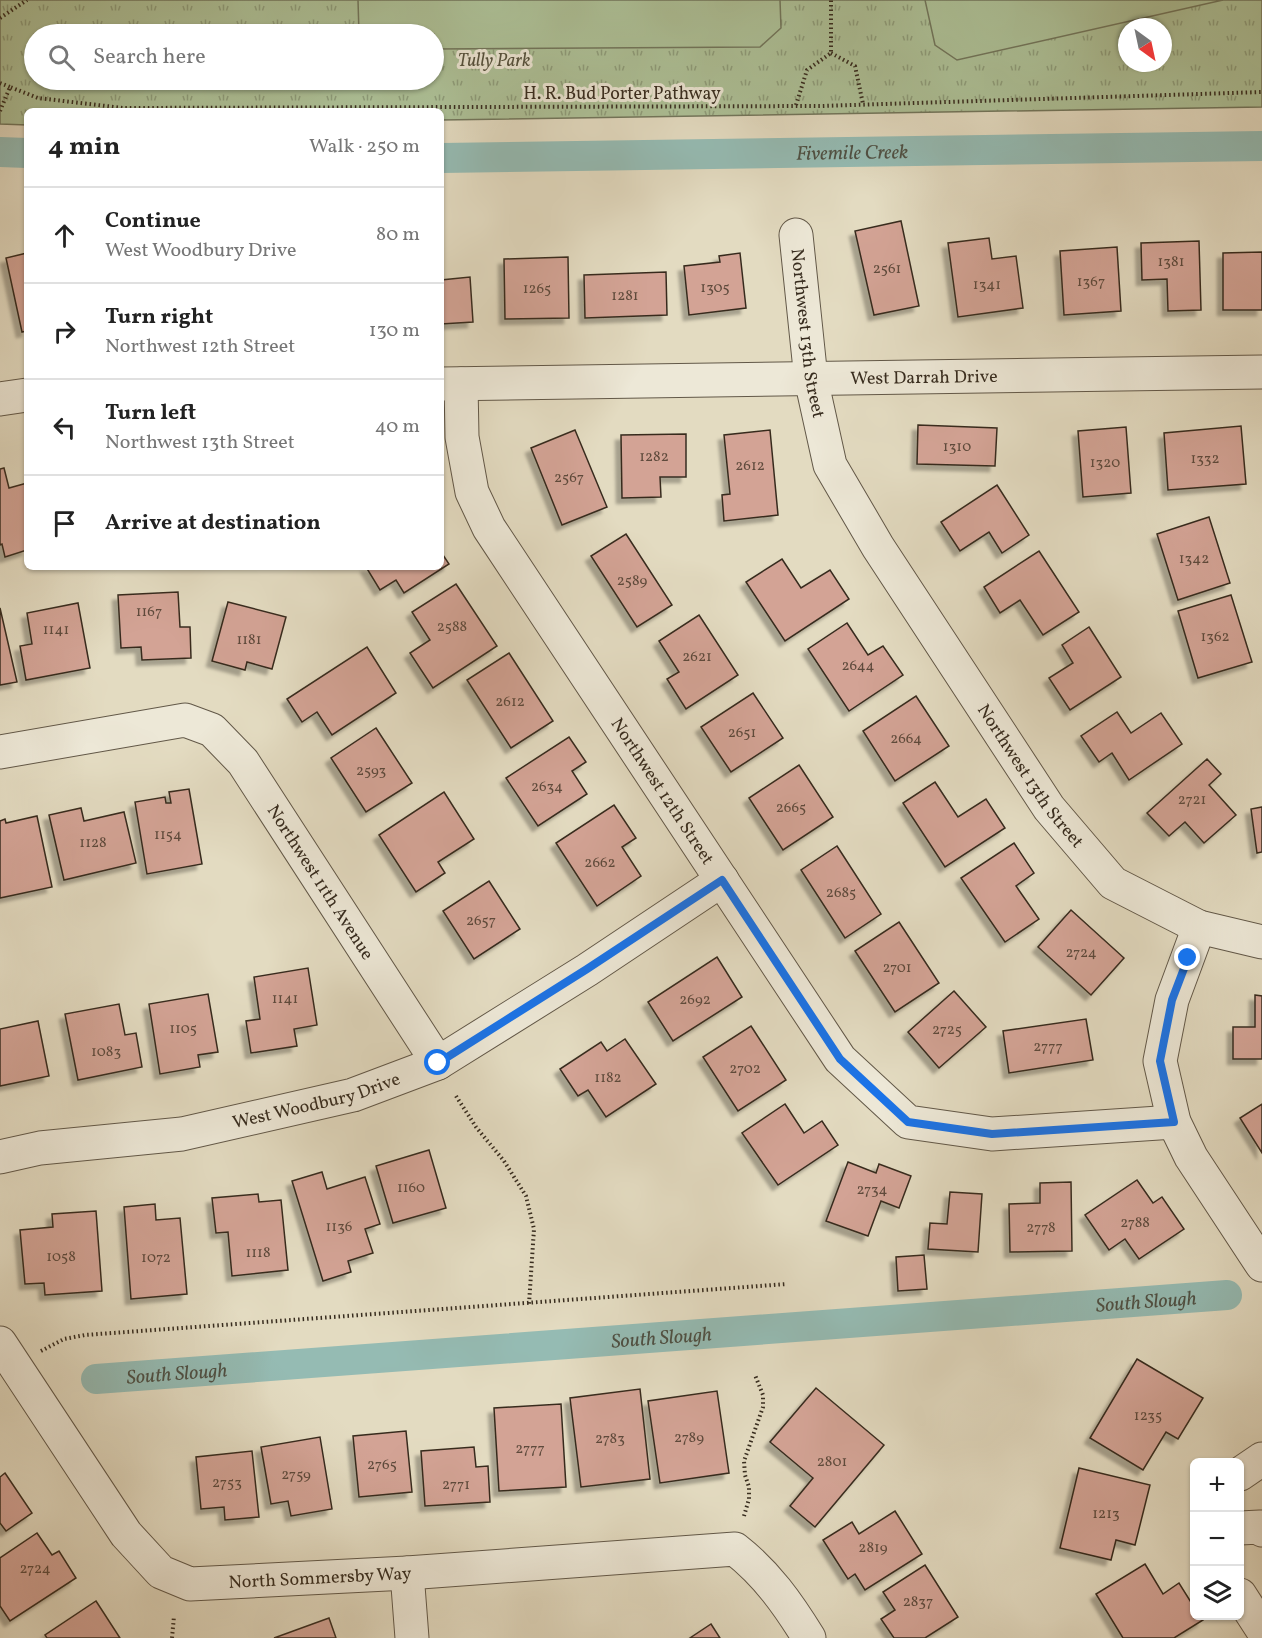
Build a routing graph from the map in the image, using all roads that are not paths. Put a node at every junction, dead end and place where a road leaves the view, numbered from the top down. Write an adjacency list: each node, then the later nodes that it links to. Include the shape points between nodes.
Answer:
1 (796, 235): 3 (street, Northwest 13th Street)
2 (1262, 372): 3 (street, West Darrah Drive)
3 (810, 379): 4 (street, West Darrah Drive); 9 (street, Northwest 13th Street, via 830,465 878,547 1049,808 1113,883)
4 (451, 384): 8 (street, Northwest 12th Street, via 472,492 489,528)
5 (24, 396): 6 (street)
6 (0, 399)
7 (0, 752): 11 (street, Northwest 11th Avenue, via 185,720 212,730 243,762)
8 (722, 880): 11 (street, West Woodbury Drive); 12 (street, Northwest 12th Street, via 840,1059 908,1122 992,1134)
9 (1199, 927): 10 (street, Northwest 13th Street); 12 (street, via 1172,1000 1160,1061)
10 (1262, 942)
11 (438, 1063): 13 (street, West Woodbury Drive, via 352,1095 182,1134 40,1148)
12 (1174, 1122): 14 (street, via 1191,1157)
13 (0, 1157)
14 (1262, 1265)
15 (0, 1343): 20 (street, North Sommersby Way, via 126,1534 161,1572 190,1584)
16 (1262, 1459): 17 (street)
17 (1244, 1471)
18 (1244, 1528): 19 (street)
19 (1262, 1530)
20 (407, 1572): 23 (street); 24 (street, North Sommersby Way, via 735,1549 756,1566)
21 (1244, 1602): 22 (street)
22 (1262, 1629)
23 (412, 1638)
24 (809, 1638)

